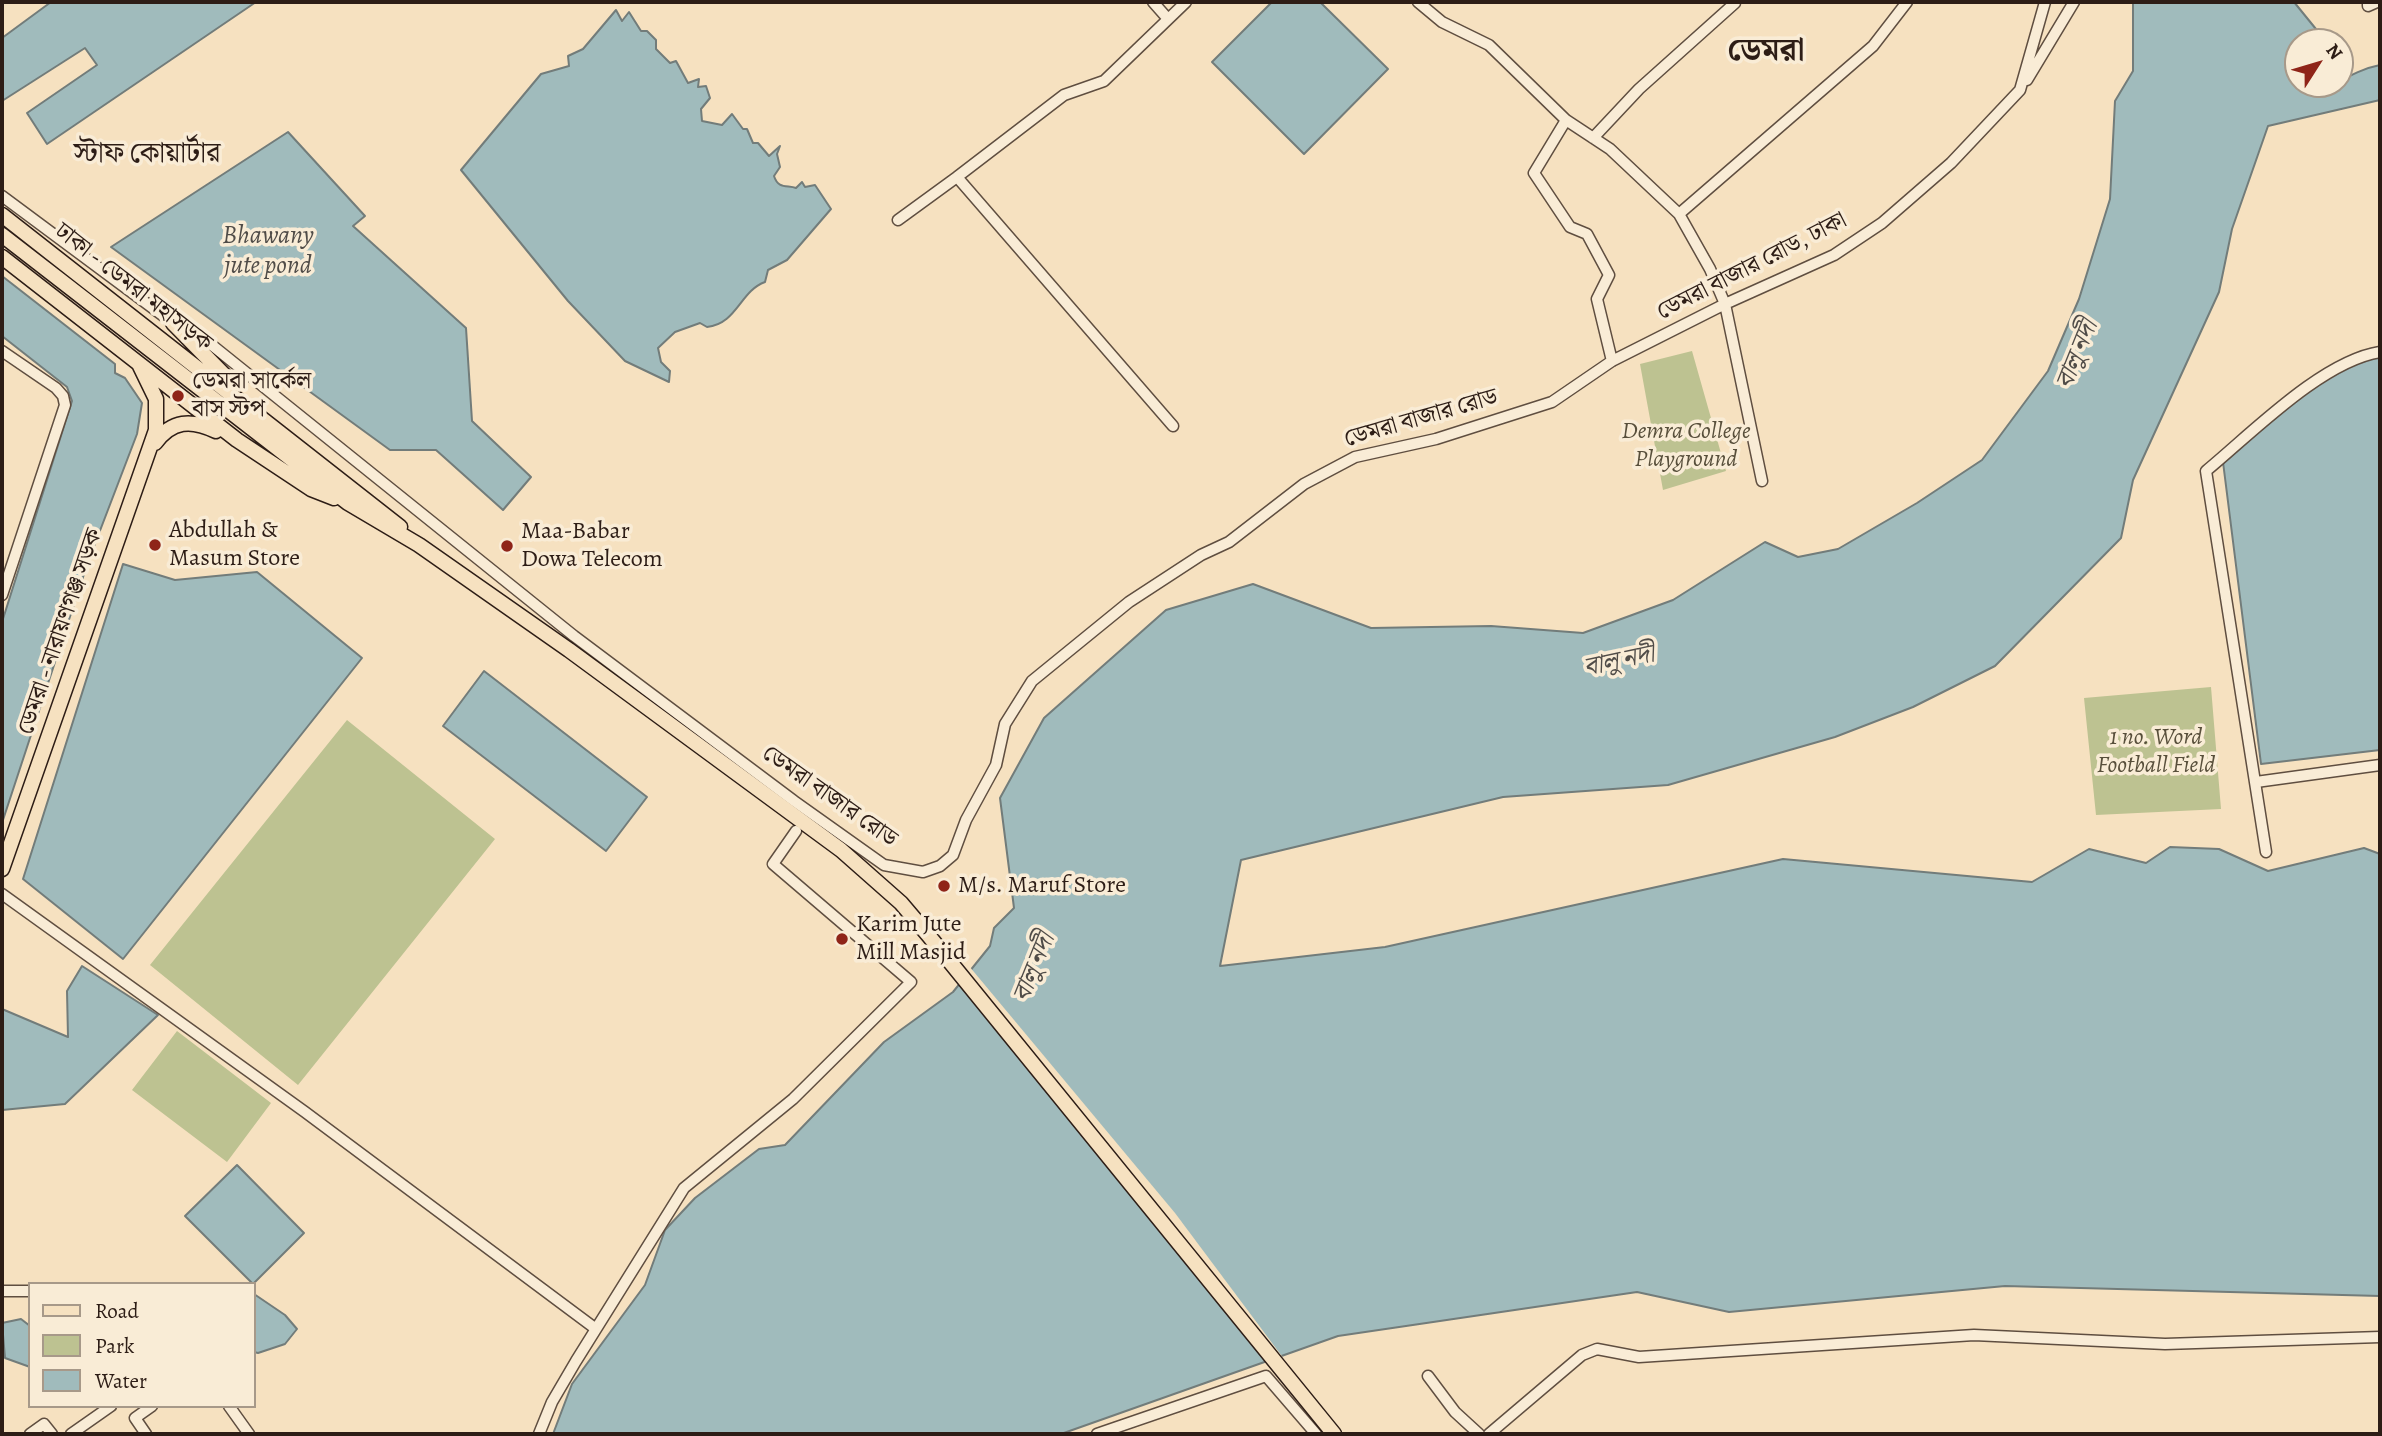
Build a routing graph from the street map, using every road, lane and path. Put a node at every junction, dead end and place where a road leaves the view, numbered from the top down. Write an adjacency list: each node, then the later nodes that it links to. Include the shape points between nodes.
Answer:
1 (1153, 2): 10 (street)
2 (1186, 2): 10 (street)
3 (1418, 2): 12 (street, via 1442,22 1489,45)
4 (1907, 2): 16 (street, via 1872,46)
5 (2045, 2): 11 (street, ডেমরা বাজার রোড, ঢাকা)
6 (2074, 2): 11 (street)
7 (2368, 2): 8 (street, via 2368,6)
8 (2377, 2)
9 (1735, 3): 13 (street, via 1639,89)
10 (1168, 19): 14 (street, via 1104,80 1064,95)
11 (2020, 90): 21 (street, ডেমরা বাজার রোড, ঢাকা, via 1951,163 1882,223 1834,255)
12 (1566, 120): 13 (street); 25 (street, via 1534,173 1570,227 1587,234 1609,275 1597,299)
13 (1593, 138): 16 (street)
14 (957, 177): 18 (street); 28 (street)
15 (2, 196): 22 (street, ডেমরা বাজার রোড)
16 (1679, 214): 21 (street)
17 (2, 215): 27 (main road, ঢাকা - ডেমরা মহাসড়ক)
18 (898, 220)
19 (2, 235): 32 (main road, ঢাকা - ডেমরা মহাসড়ক)
20 (2, 257): 26 (main road)
21 (1725, 304): 25 (street, ডেমরা বাজার রোড, ঢাকা); 31 (street)
22 (173, 323): 25 (street, ডেমরা বাজার রোড, via 198,334 575,636 794,801 884,865 923,872 953,855 996,765 1005,724 1032,681 1129,602 1229,542 1304,484 1355,457 1436,439 1552,402); 27 (main road)
23 (2, 351): 34 (street, via 56,388 65,405)
24 (2380, 352): 36 (street, via 2366,354 2306,387 2206,471)
25 (1612, 361)
26 (139, 364): 29 (main road); 30 (main road, ডেমরা - নারায়ণগঞ্জ সড়ক, via 152,385 158,410)
27 (270, 422): 33 (main road, ঢাকা - ডেমরা মহাসড়ক)
28 (1173, 426)
29 (237, 440): 30 (main road, ডেমরা - নারায়ণগঞ্জ সড়ক, via 200,424 181,423 162,434); 32 (main road, via 311,489)
30 (150, 450): 39 (main road, ডেমরা - নারায়ণগঞ্জ সড়ক)
31 (1762, 481)
32 (348, 503): 33 (main road, ঢাকা - ডেমরা মহাসড়ক)
33 (419, 545): 57 (main road, via 693,739 841,850 901,903)
34 (2, 595)
35 (2380, 765): 36 (street)
36 (2256, 782): 38 (street)
37 (796, 831): 43 (street, via 773,864 911,982 793,1099 684,1188)
38 (2266, 852)
39 (2, 869)
40 (2, 894): 43 (street)
41 (2, 1291): 42 (street)
42 (28, 1292)
43 (596, 1329): 54 (street, via 552,1402)
44 (2380, 1337): 59 (street, via 2165,1344 1974,1335 1639,1357 1597,1349 1582,1355)
45 (1428, 1376): 58 (street)
46 (108, 1408): 51 (street)
47 (149, 1408): 52 (street, via 135,1418)
48 (230, 1408): 53 (street)
49 (30, 1434): 50 (street, via 44,1424)
50 (52, 1434)
51 (71, 1434)
52 (146, 1434)
53 (248, 1434)
54 (539, 1434)
55 (1097, 1434): 56 (street, via 1266,1376)
56 (1317, 1434)
57 (1334, 1434)
58 (1479, 1434)
59 (1489, 1434)

